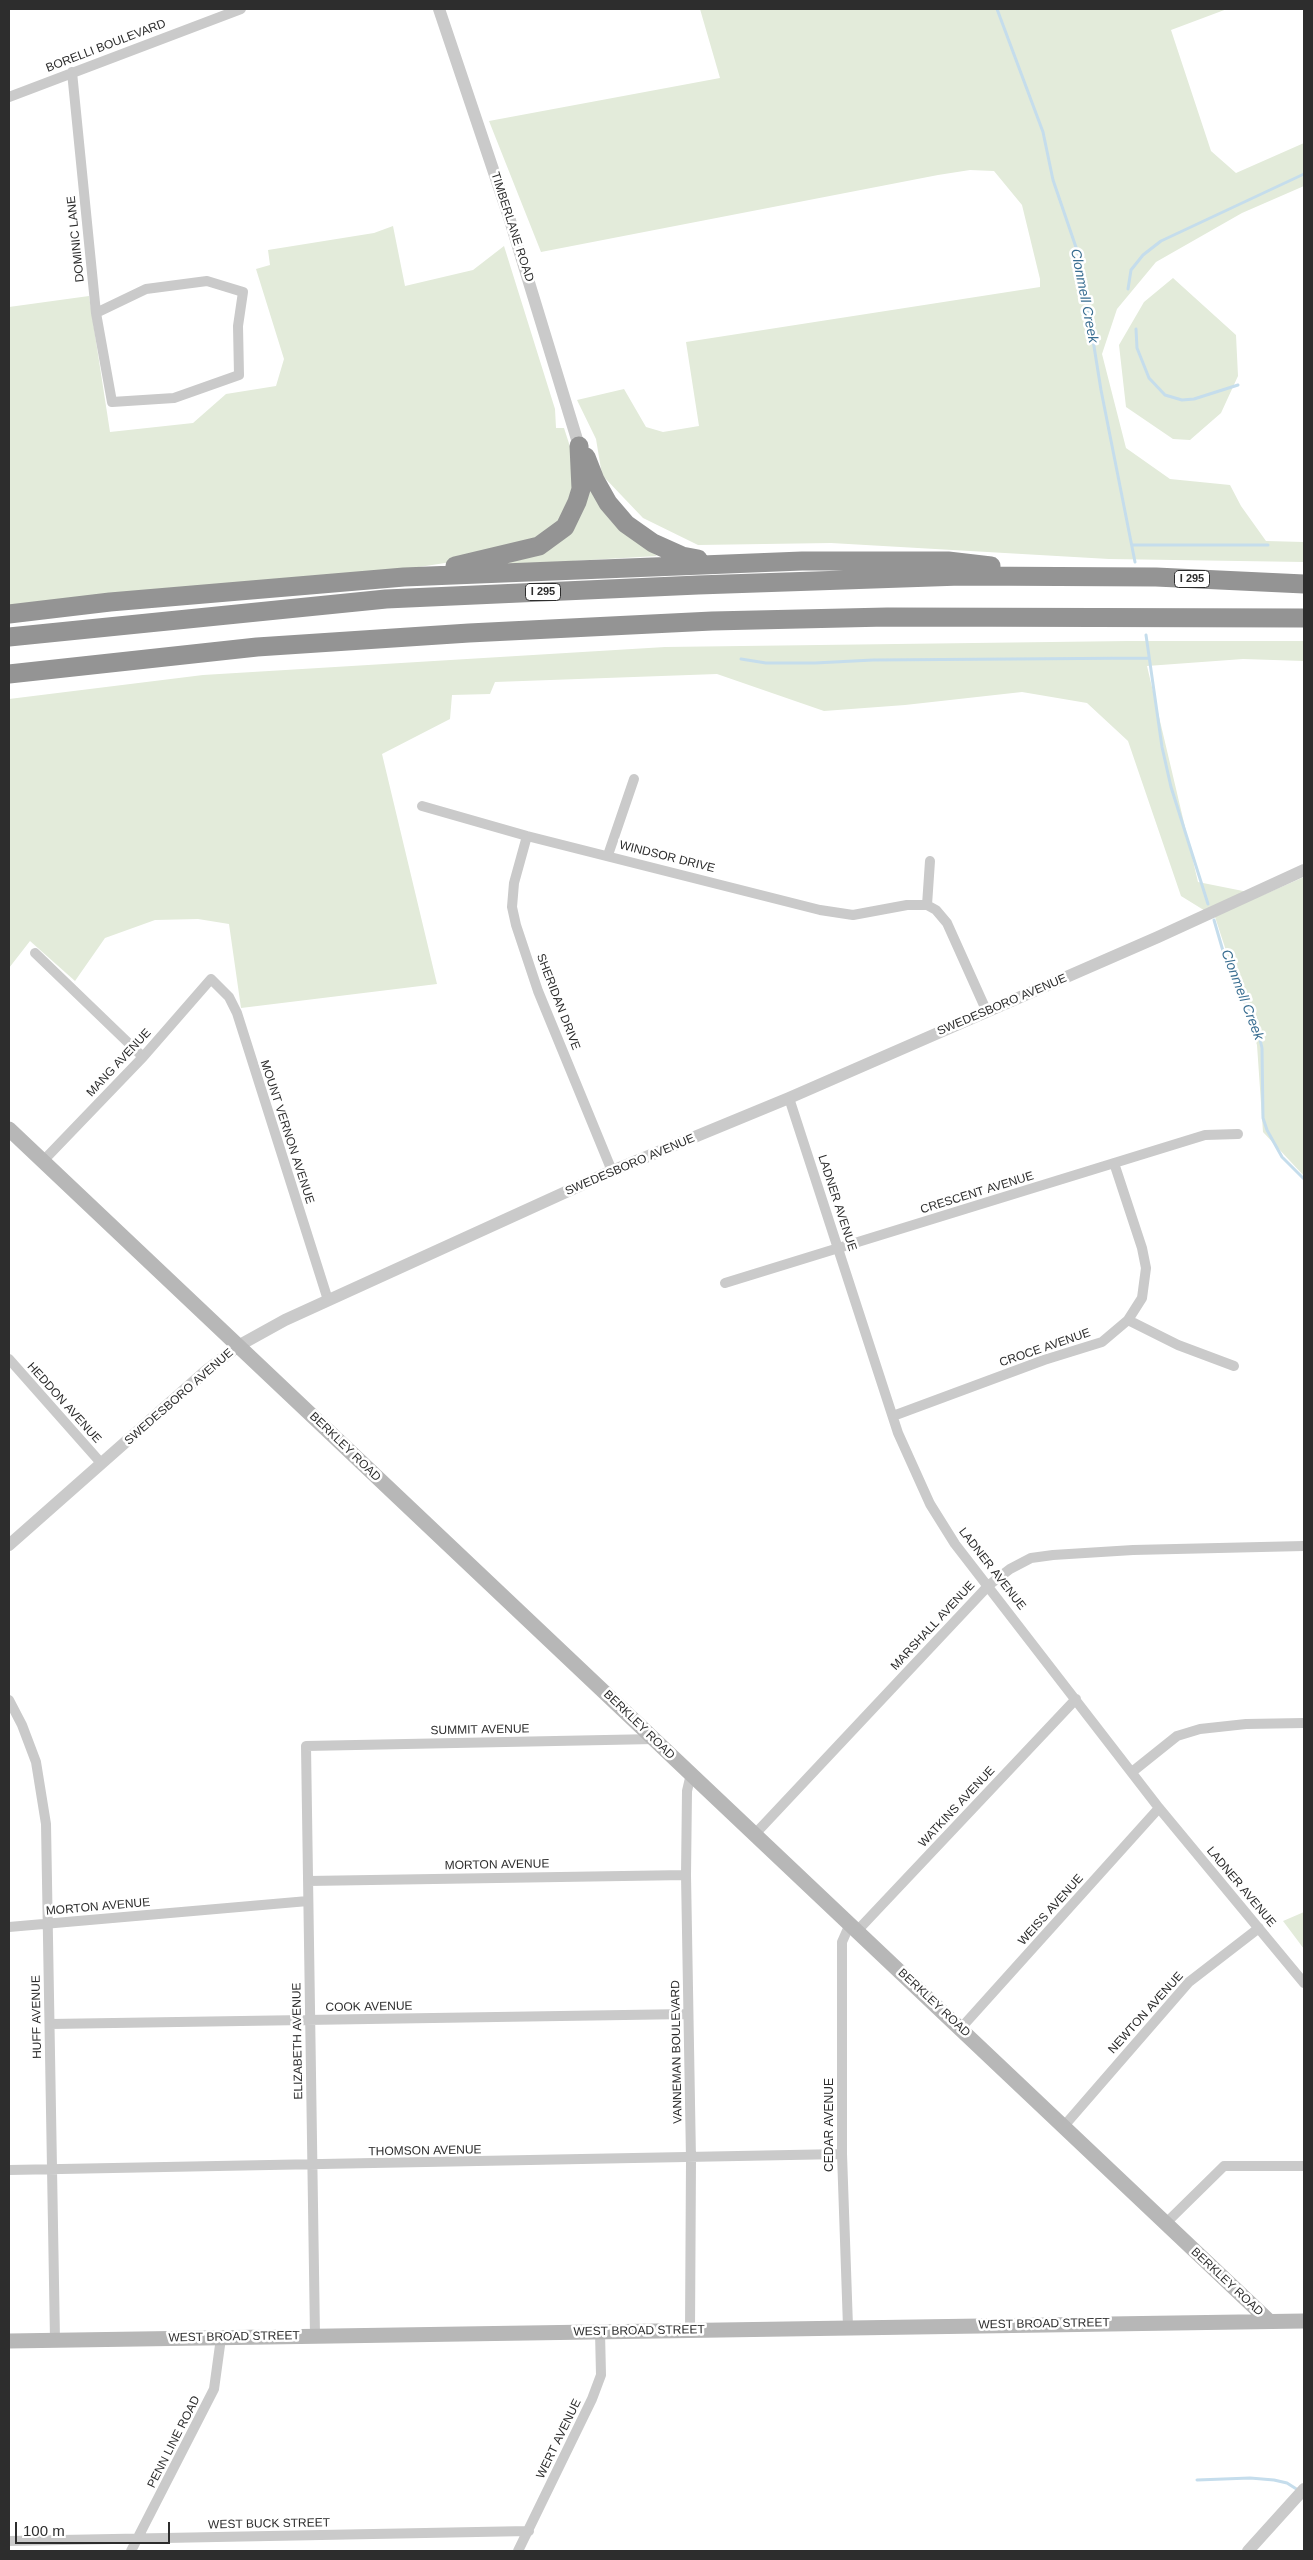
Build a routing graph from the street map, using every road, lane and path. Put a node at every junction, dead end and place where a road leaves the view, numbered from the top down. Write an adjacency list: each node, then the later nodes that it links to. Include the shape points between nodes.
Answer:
1 (241, 9): 3 (street, BORELLI BOULEVARD)
2 (439, 9): 6 (street, TIMBERLANE ROAD, via 516,238)
3 (72, 72): 4 (street, BORELLI BOULEVARD); 5 (street, DOMINIC LANE)
4 (9, 97)
5 (96, 313): 5 (street, DOMINIC LANE, via 146,289 207,281 243,292 238,326 238,375 174,398 112,402)
6 (579, 446): 7 (highway, via 599,488 626,524 653,544 682,556); 9 (highway, via 582,472 577,502 565,527 555,536 522,551)
7 (719, 563): 8 (highway, via 948,561); 9 (highway)
8 (1080, 576): 10 (highway, I 295); 15 (highway, I 295, via 931,577 386,599)
9 (404, 577): 11 (highway, via 110,602)
10 (1304, 584)
11 (9, 614)
12 (1304, 618): 13 (highway)
13 (1231, 619): 14 (highway); 16 (highway, via 887,617 712,621 469,633)
14 (1304, 627)
15 (9, 637)
16 (216, 651): 17 (highway); 18 (highway, via 191,665)
17 (9, 674)
18 (9, 684)
19 (634, 779): 22 (street)
20 (422, 806): 21 (street, WINDSOR DRIVE)
21 (527, 836): 22 (street, WINDSOR DRIVE); 35 (street, SHERIDAN DRIVE, via 514,883 512,907 516,925 538,991)
22 (608, 855): 25 (street, WINDSOR DRIVE, via 820,910 853,915 907,905)
23 (930, 861): 25 (street)
24 (1304, 870): 28 (street, SWEDESBORO AVENUE)
25 (926, 905): 28 (street, via 936,910 947,923)
26 (35, 953): 29 (street)
27 (210, 979): 29 (street, MANG AVENUE); 38 (street, MOUNT VERNON AVENUE, via 229,997 237,1013)
28 (986, 1012): 30 (street, SWEDESBORO AVENUE)
29 (143, 1057): 33 (street, MANG AVENUE)
30 (790, 1098): 35 (street, SWEDESBORO AVENUE); 36 (street, LADNER AVENUE)
31 (9, 1129): 33 (main road, BERKLEY ROAD)
32 (1238, 1134): 34 (street, CRESCENT AVENUE, via 1206,1134)
33 (43, 1161): 40 (main road, BERKLEY ROAD)
34 (1114, 1163): 36 (street, CRESCENT AVENUE); 39 (street, CROCE AVENUE, via 1146,1268 1142,1298)
35 (612, 1171): 38 (street, SWEDESBORO AVENUE)
36 (838, 1249): 37 (street, CRESCENT AVENUE); 43 (street, LADNER AVENUE)
37 (725, 1283)
38 (328, 1300): 40 (street, SWEDESBORO AVENUE)
39 (1128, 1320): 42 (street, via 1178,1346); 43 (street, CROCE AVENUE, via 1102,1342)
40 (238, 1346): 44 (street, SWEDESBORO AVENUE); 51 (main road, BERKLEY ROAD)
41 (9, 1360): 44 (street, HEDDON AVENUE)
42 (1234, 1366)
43 (893, 1416): 47 (street, LADNER AVENUE, via 930,1504 955,1544)
44 (101, 1464): 45 (street, SWEDESBORO AVENUE)
45 (9, 1545)
46 (1304, 1546): 47 (street, MARSHALL AVENUE, via 1133,1550 1031,1558)
47 (989, 1585): 48 (street, LADNER AVENUE); 56 (street, MARSHALL AVENUE)
48 (1076, 1699): 53 (street, LADNER AVENUE); 62 (street, WATKINS AVENUE)
49 (9, 1700): 60 (street, HUFF AVENUE, via 32,1749 42,1791 47,1842)
50 (1304, 1723): 53 (street, via 1200,1729 1176,1736)
51 (655, 1739): 52 (street, SUMMIT AVENUE); 54 (main road, BERKLEY ROAD)
52 (306, 1746): 58 (street, ELIZABETH AVENUE)
53 (1132, 1772): 55 (street, LADNER AVENUE)
54 (691, 1774): 56 (main road, BERKLEY ROAD); 57 (street, VANNEMAN BOULEVARD, via 687,1792)
55 (1159, 1808): 63 (street, LADNER AVENUE); 68 (street, WEISS AVENUE)
56 (755, 1834): 62 (main road, BERKLEY ROAD)
57 (686, 1875): 58 (street, MORTON AVENUE); 65 (street, VANNEMAN BOULEVARD)
58 (308, 1881): 59 (street, ELIZABETH AVENUE)
59 (308, 1901): 60 (street, MORTON AVENUE); 66 (street, ELIZABETH AVENUE)
60 (47, 1924): 61 (street, MORTON AVENUE); 67 (street, HUFF AVENUE)
61 (9, 1927)
62 (854, 1928): 68 (main road, BERKLEY ROAD); 70 (street, CEDAR AVENUE, via 842,1942)
63 (1259, 1928): 64 (street, LADNER AVENUE); 69 (street, NEWTON AVENUE, via 1189,1982)
64 (1304, 1983)
65 (688, 2014): 66 (street, COOK AVENUE); 71 (street, VANNEMAN BOULEVARD)
66 (310, 2021): 67 (street, COOK AVENUE); 72 (street, ELIZABETH AVENUE)
67 (50, 2024): 75 (street, HUFF AVENUE)
68 (961, 2028): 69 (main road, BERKLEY ROAD)
69 (1064, 2126): 76 (main road, BERKLEY ROAD)
70 (842, 2154): 71 (street, THOMSON AVENUE); 79 (street, CEDAR AVENUE)
71 (691, 2159): 72 (street, THOMSON AVENUE); 80 (street, VANNEMAN BOULEVARD)
72 (312, 2165): 75 (street, THOMSON AVENUE); 82 (street, ELIZABETH AVENUE)
73 (1304, 2166): 76 (street, via 1224,2166)
74 (9, 2170): 75 (street, THOMSON AVENUE)
75 (52, 2170): 84 (street, HUFF AVENUE)
76 (1166, 2223): 77 (main road, BERKLEY ROAD)
77 (1269, 2321): 78 (main road, WEST BROAD STREET); 79 (main road, WEST BROAD STREET)
78 (1304, 2321)
79 (848, 2327): 80 (main road, WEST BROAD STREET)
80 (690, 2330): 81 (main road, WEST BROAD STREET)
81 (600, 2332): 82 (main road, WEST BROAD STREET); 87 (street, WERT AVENUE, via 601,2375 585,2418)
82 (315, 2336): 83 (main road, WEST BROAD STREET)
83 (220, 2338): 84 (main road, WEST BROAD STREET); 88 (street, PENN LINE ROAD, via 214,2389)
84 (55, 2340): 85 (main road, WEST BROAD STREET)
85 (9, 2341)
86 (1300, 2493): 92 (street)
87 (529, 2531): 88 (street, WEST BUCK STREET); 91 (street, WERT AVENUE)
88 (137, 2539): 89 (street, WEST BUCK STREET); 90 (street, PENN LINE ROAD)
89 (9, 2541)
90 (131, 2551)
91 (518, 2551)
92 (1248, 2551)

